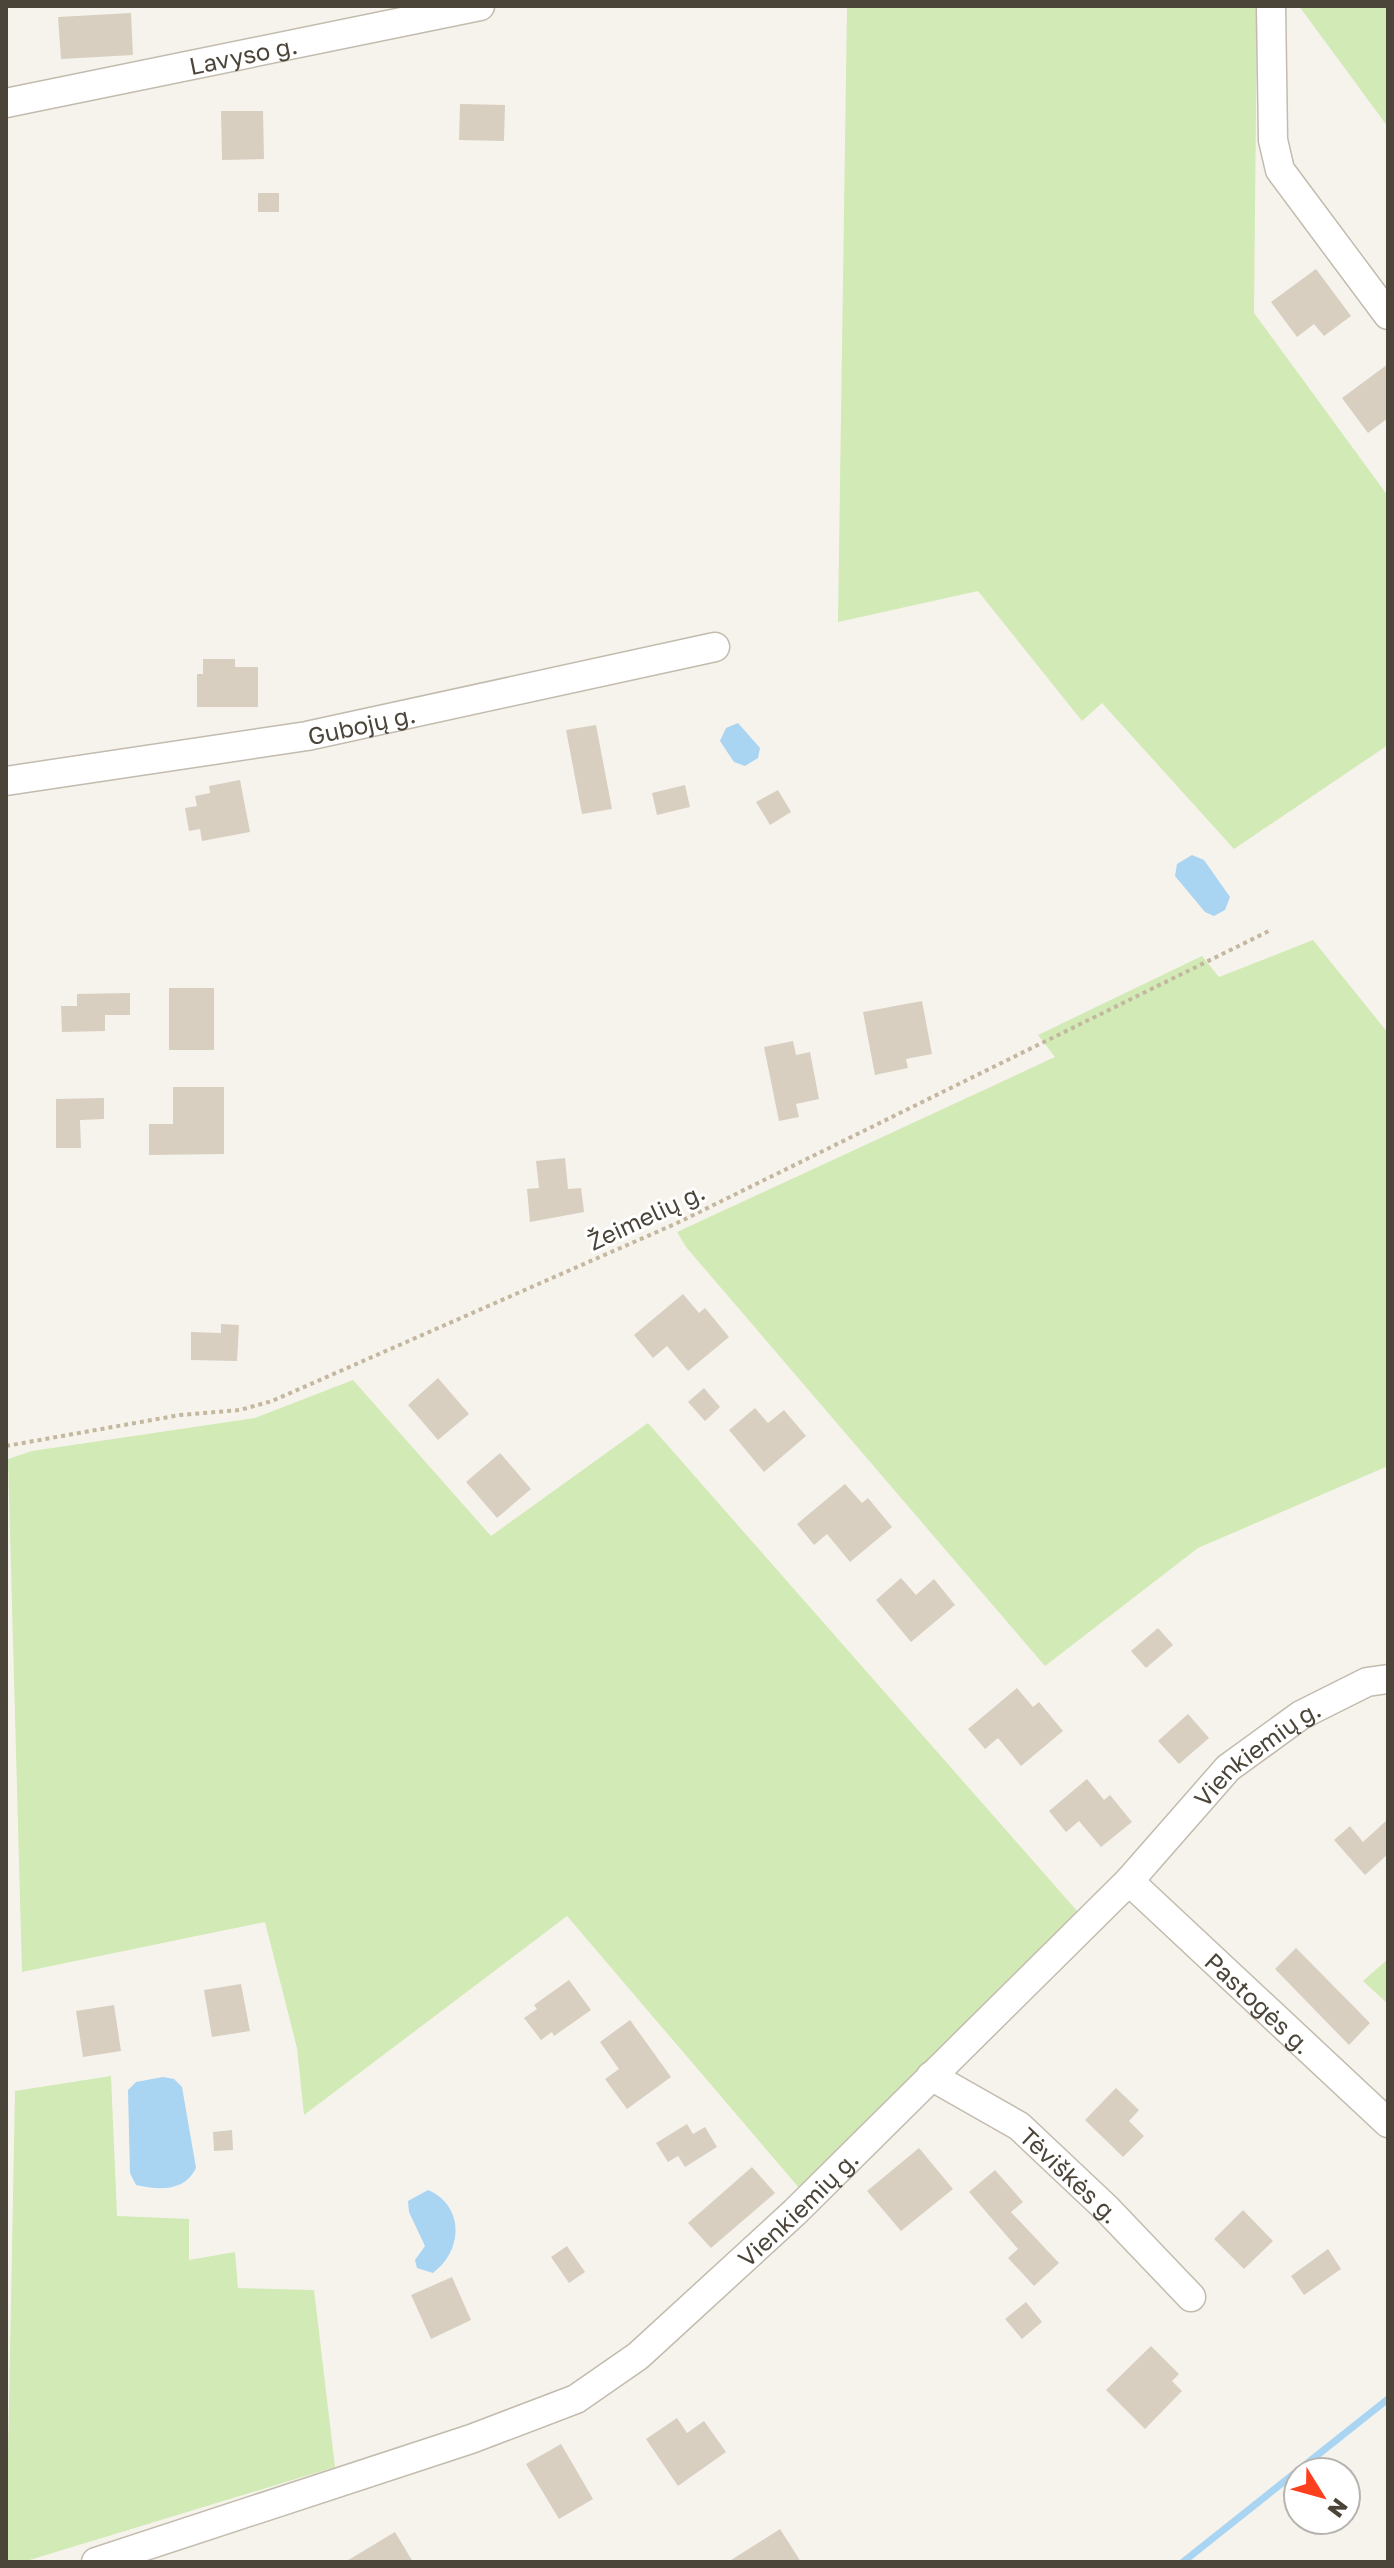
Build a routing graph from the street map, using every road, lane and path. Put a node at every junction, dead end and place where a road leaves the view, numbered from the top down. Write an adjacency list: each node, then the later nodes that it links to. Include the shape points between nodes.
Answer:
1 (480, 6): 3 (street, Lavyso g.)
2 (1271, 6): 4 (street, via 1273,140 1280,170)
3 (6, 103)
4 (1388, 315)
5 (715, 647): 6 (street, Gubojų g., via 307,736)
6 (6, 781)
7 (1271, 930): 8 (path, Žeimelių g., via 675,1224 272,1401)
8 (6, 1446)
9 (1388, 1679): 10 (street, Vienkiemių g., via 1367,1682 1301,1715 1228,1768)
10 (1129, 1881): 11 (street, Vienkiemių g.); 12 (street, Pastogės g.)
11 (931, 2076): 13 (street, Tėviškės g., via 1019,2126); 14 (street, Vienkiemių g., via 795,2212 638,2356 576,2399 471,2439)
12 (1388, 2123)
13 (1191, 2297)
14 (96, 2562)

